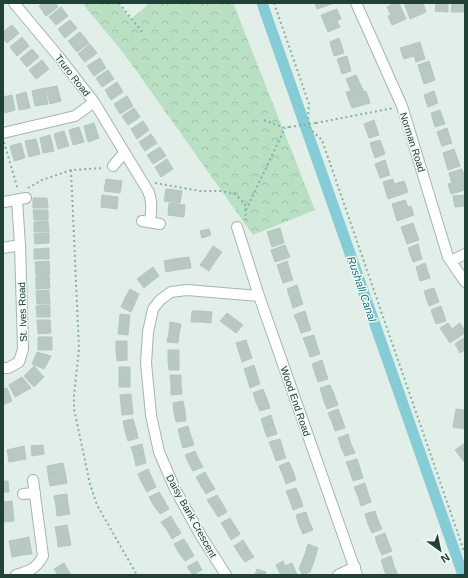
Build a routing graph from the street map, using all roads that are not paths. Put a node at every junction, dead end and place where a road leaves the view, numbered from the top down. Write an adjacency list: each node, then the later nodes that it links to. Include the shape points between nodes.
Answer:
1 (14, 3): 3 (street, Truro Road)
2 (356, 3): 13 (street, Norman Road, via 402,106)
3 (94, 102): 4 (street, via 74,116); 5 (street, Truro Road)
4 (3, 133)
5 (124, 153): 6 (street); 8 (street, Truro Road, via 151,197)
6 (113, 166)
7 (4, 202): 10 (street, St. Ives Road, via 21,197)
8 (151, 222)
9 (237, 227): 15 (street, Wood End Road)
10 (20, 245): 11 (street); 16 (street, St. Ives Road, via 23,349 19,362)
11 (3, 248)
12 (465, 254): 13 (street)
13 (451, 261): 14 (street, Norman Road)
14 (465, 282)
15 (260, 296): 20 (street, Wood End Road); 22 (street, Daisy Bank Crescent, via 187,290 171,292 152,309 148,332 146,363 151,415 159,452 182,502)
16 (3, 368)
17 (33, 480): 18 (street)
18 (35, 493): 19 (street); 21 (street, via 43,556 39,565)
19 (23, 494)
20 (356, 571): 23 (street)
21 (16, 575)
22 (226, 575)
23 (338, 575)

